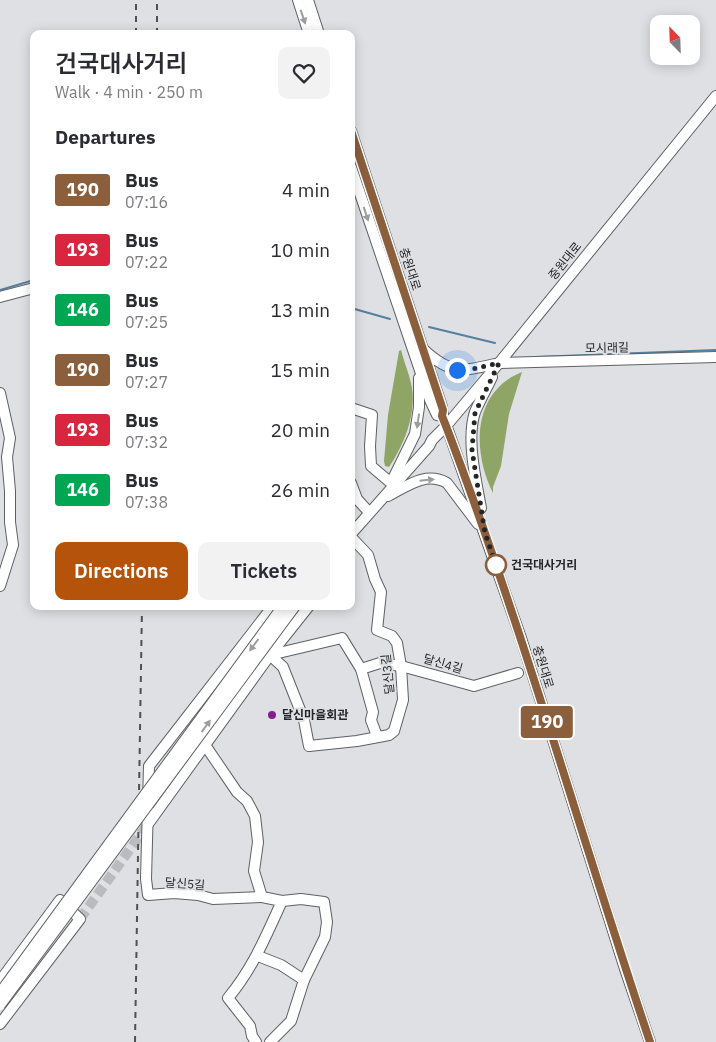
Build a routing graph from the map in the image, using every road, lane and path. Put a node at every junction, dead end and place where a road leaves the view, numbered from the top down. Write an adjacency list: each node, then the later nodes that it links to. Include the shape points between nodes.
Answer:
1 (298, 0): 3 (street, one-way to 3)
2 (308, 0): 4 (street)
3 (308, 30)
4 (318, 30)
5 (716, 96): 12 (street, 중원대로)
6 (355, 143): 10 (street, 충원대로)
7 (355, 180): 13 (street, 충원대로, one-way to 13)
8 (30, 289): 9 (street)
9 (0, 298)
10 (423, 349): 12 (street, 모시래길, via 446,367 457,370); 16 (street, 충원대로)
11 (716, 357): 12 (street, 모시래길)
12 (499, 363): 16 (street, 중원대로); 24 (street, via 473,423 472,450)
13 (420, 372): 16 (street, 충원대로, via 436,415); 18 (street, one-way to 18, via 415,434)
14 (0, 393): 26 (street, via 10,438 7,457 13,546)
15 (355, 409): 18 (street, via 372,415 372,466)
16 (444, 421): 17 (street, 중원대로); 24 (street, 충원대로)
17 (432, 440): 18 (street, 중원대로, via 426,442); 20 (street, 중원대로)
18 (391, 483): 21 (street, 중원대로)
19 (355, 494): 21 (street)
20 (382, 498): 23 (street, 중원대로); 24 (street, one-way to 24, via 420,480 440,479 447,483)
21 (367, 510): 22 (street, 중원대로)
22 (355, 524)
23 (355, 531)
24 (485, 533): 48 (street, 충원대로)
25 (355, 540): 32 (street, 달신3길, via 368,555 381,592 377,630 392,636)
26 (0, 586)
27 (269, 610): 37 (street, via 149,766)
28 (280, 610): 43 (street, one-way to 43, bridge)
29 (292, 610): 44 (street, one-way to 29, bridge)
30 (306, 610): 31 (street)
31 (270, 655): 33 (street, via 342,638); 35 (street, 달신3길, via 283,667 304,720 309,746); 36 (street)
32 (401, 666): 33 (street, 달신4길, via 380,662); 34 (street, 달신4길, via 474,686); 35 (street, 달신3길, via 403,700 394,731)
33 (361, 669): 35 (street, via 373,712 371,720)
34 (518, 673)
35 (378, 736)
36 (205, 745): 37 (street); 38 (street, via 255,816 258,842 254,871)
37 (148, 824): 38 (street, 달신5길, via 148,895 174,893 213,899)
38 (262, 897): 39 (street, 달신5길)
39 (282, 901): 40 (street); 41 (street, 달신5길, via 324,902 325,937)
40 (258, 956): 41 (street, via 281,965); 46 (street, via 228,998 250,1026)
41 (304, 980): 47 (street, 달신5길, via 291,1021)
42 (0, 981): 45 (street, via 60,900 80,919)
43 (0, 993)
44 (0, 1005)
45 (0, 1024)
46 (256, 1042)
47 (270, 1042)
48 (650, 1042)

